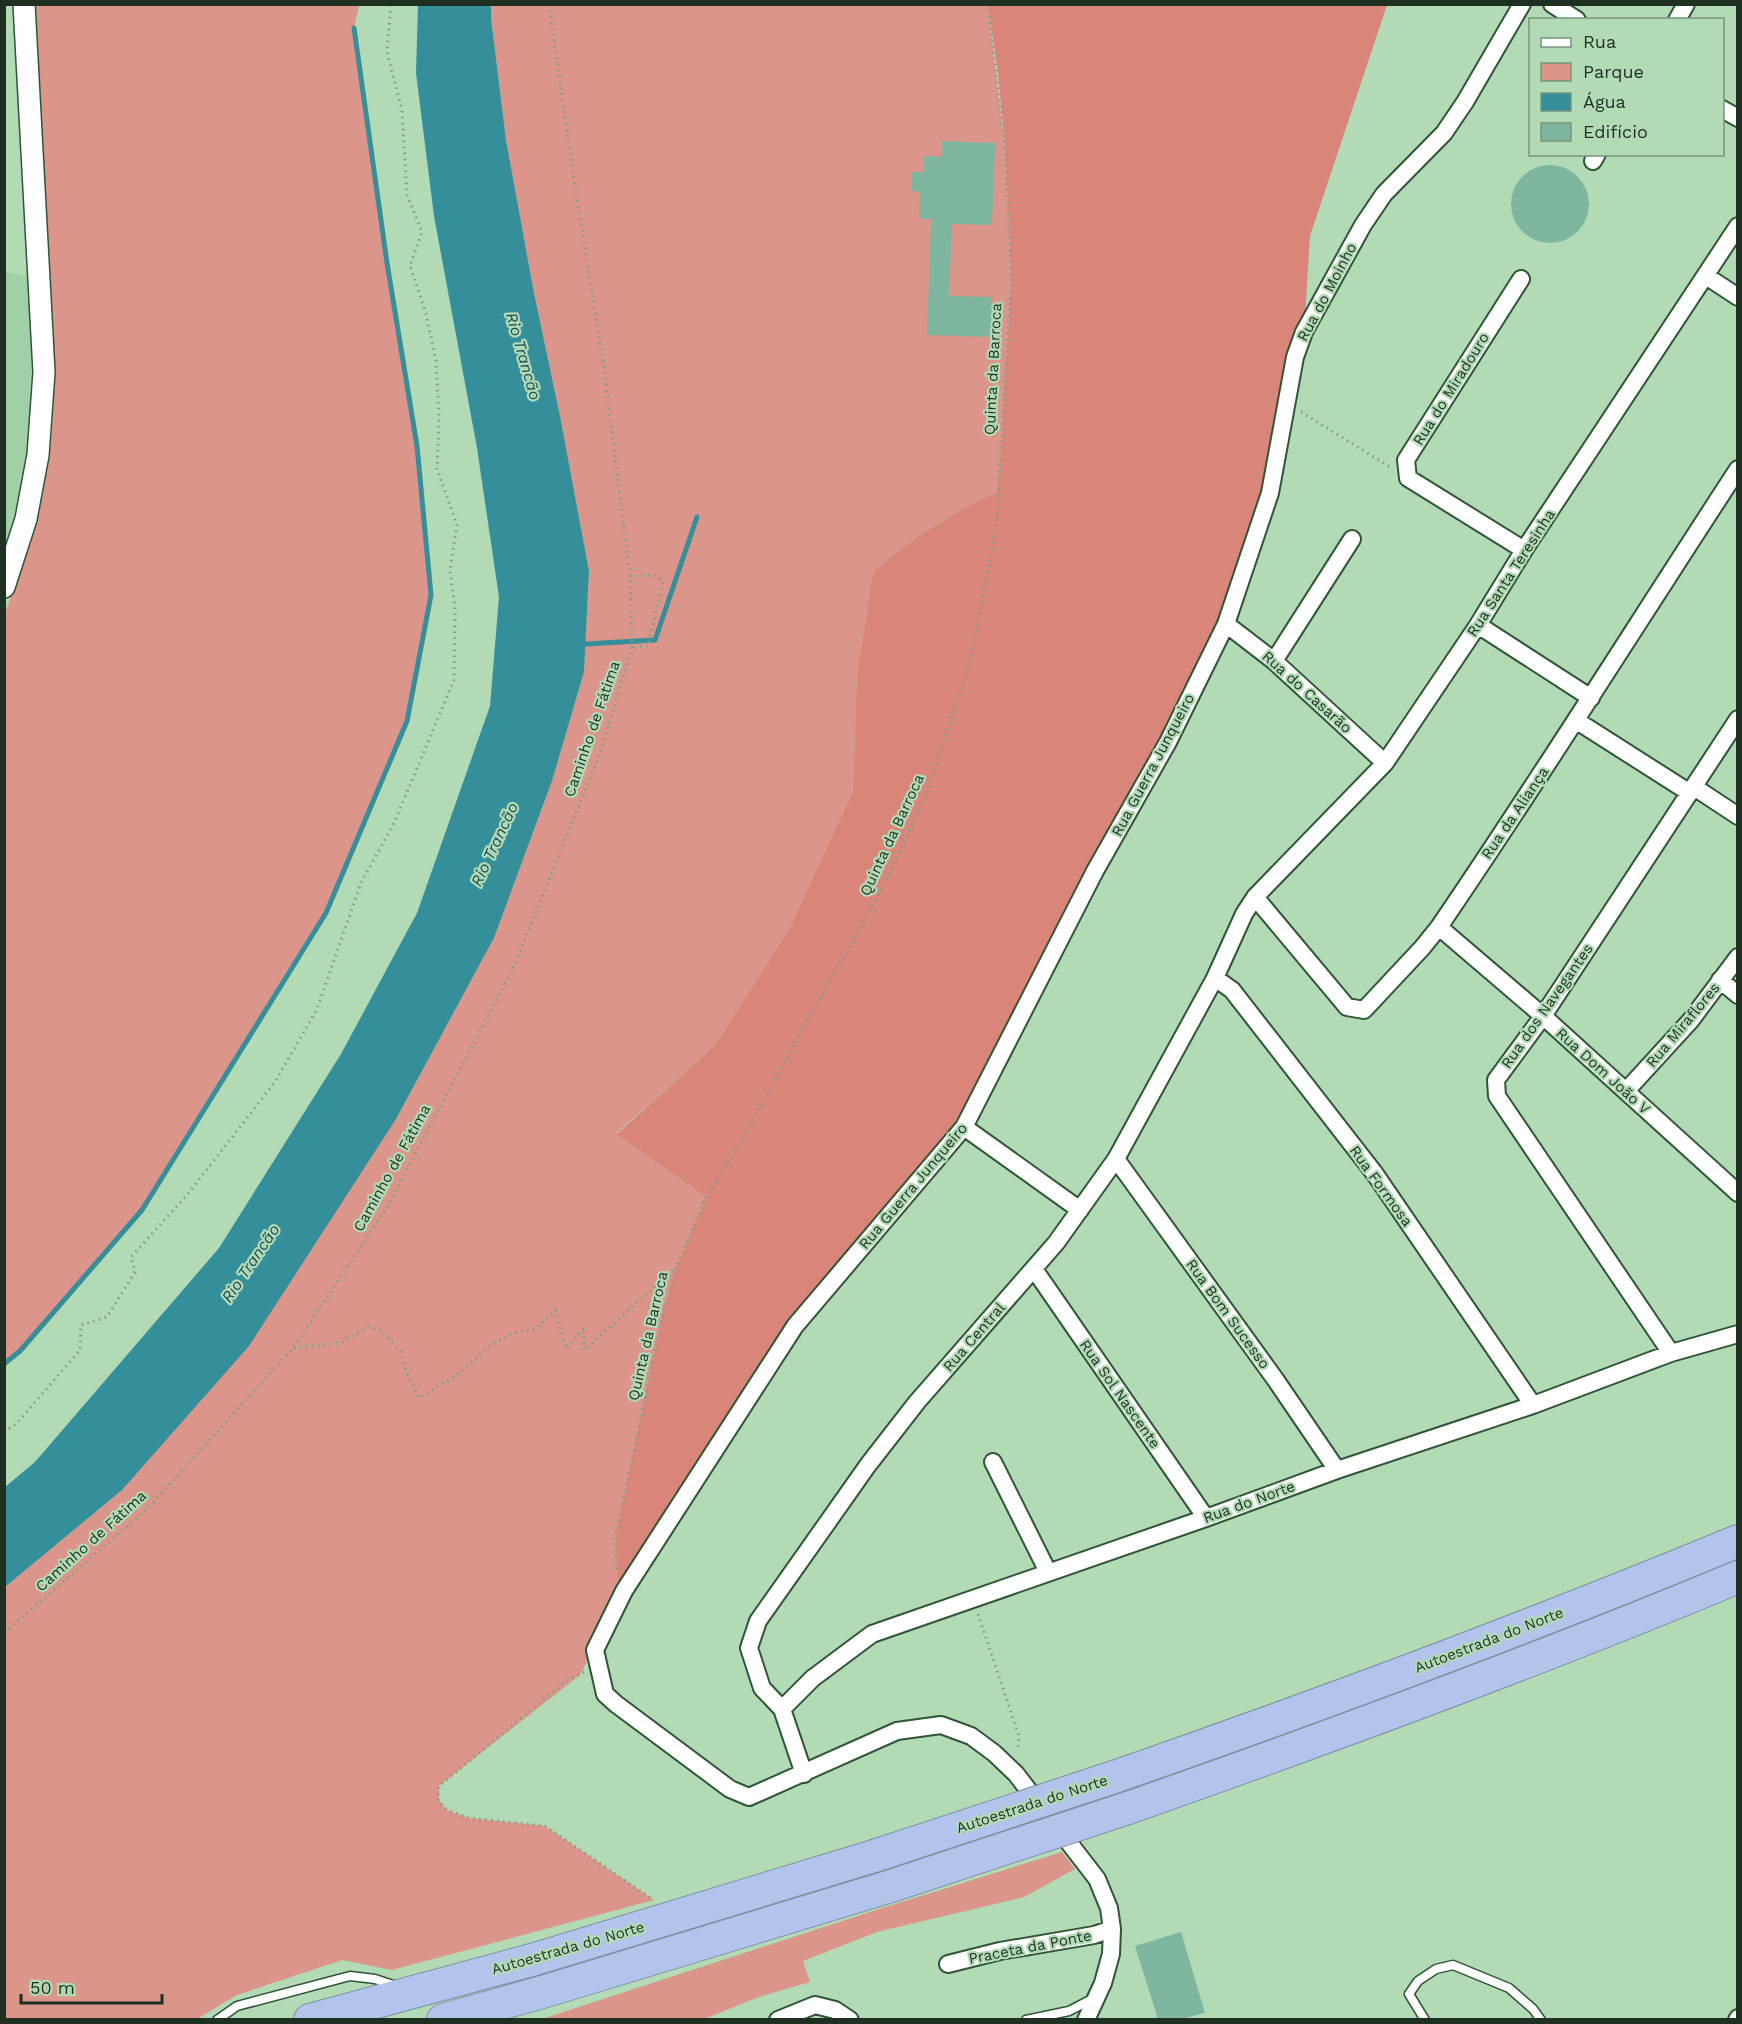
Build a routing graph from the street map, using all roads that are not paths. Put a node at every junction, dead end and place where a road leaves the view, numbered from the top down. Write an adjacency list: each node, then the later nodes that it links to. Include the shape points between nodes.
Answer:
1 (24, 4): 16 (street, via 44,372 38,455 26,519)
2 (1522, 4): 17 (street, Rua do Moinho, via 1444,133 1384,194 1363,225 1304,332 1295,357 1270,493)
3 (1552, 4): 5 (street)
4 (1686, 4): 6 (street)
5 (1573, 18)
6 (1678, 18)
7 (1724, 110): 8 (street)
8 (1737, 118)
9 (1737, 226): 10 (street, Rua Santa Teresinha)
10 (1706, 276): 12 (street); 15 (street, Rua Santa Teresinha)
11 (1521, 279): 15 (street, Rua do Miradouro, via 1406,460 1408,478)
12 (1737, 297)
13 (1737, 469): 20 (street, Rua da Aliança)
14 (1352, 539): 19 (street)
15 (1524, 550): 18 (street, Rua Santa Teresinha)
16 (4, 587)
17 (1226, 624): 19 (street, Rua do Casarão); 34 (street, Rua Guerra Junqueiro, via 1168,742 1095,871)
18 (1478, 625): 20 (street); 23 (street, Rua Santa Teresinha)
19 (1274, 661): 23 (street, Rua do Casarão)
20 (1591, 698): 22 (street, Rua da Aliança)
21 (1737, 719): 24 (street, Rua dos Navegantes)
22 (1577, 721): 24 (street); 27 (street, Rua da Aliança)
23 (1385, 763): 26 (street, Rua Santa Teresinha)
24 (1692, 790): 25 (street); 32 (street, Rua dos Navegantes)
25 (1737, 816)
26 (1255, 897): 27 (street, Rua da Aliança, via 1347,1007 1364,1010); 29 (street, Rua Central)
27 (1439, 927): 32 (street, Rua Dom João V)
28 (1737, 957): 30 (street, Rua Miraflores)
29 (1215, 978): 35 (street, Rua Central); 41 (street, Rua Formosa, via 1232,990 1375,1174)
30 (1720, 980): 31 (street); 33 (street, Rua Miraflores, via 1691,1020)
31 (1737, 995)
32 (1543, 1016): 33 (street, Rua Dom João V); 40 (street, Rua dos Navegantes, via 1496,1080 1497,1095)
33 (1626, 1091): 36 (street, Rua Dom João V)
34 (964, 1127): 37 (street); 49 (street, Rua Guerra Junqueiro, via 795,1326 624,1591 596,1650 605,1694 730,1789 749,1797)
35 (1116, 1160): 37 (street, Rua Central); 43 (street, Rua Bom Sucesso)
36 (1737, 1194)
37 (1080, 1210): 38 (street, Rua Central)
38 (1034, 1269): 44 (street, Rua Sol Nascente); 48 (street, Rua Central, via 917,1402 758,1621 749,1648 762,1688)
39 (1737, 1335): 40 (street, Rua do Norte)
40 (1671, 1353): 41 (street, Rua do Norte)
41 (1533, 1405): 43 (street, Rua do Norte)
42 (993, 1462): 46 (street)
43 (1337, 1470): 44 (street, Rua do Norte)
44 (1206, 1518): 46 (street, Rua do Norte)
45 (1737, 1541): 52 (highway, Autoestrada do Norte, bridge, via 1429,1664 1114,1777 874,1856)
46 (1048, 1572): 48 (street, Rua do Norte, via 872,1634 813,1678)
47 (1737, 1576): 56 (highway, bridge, via 1380,1718 1128,1808 888,1887)
48 (782, 1709): 49 (street, Rua Central)
49 (804, 1774): 50 (street, via 897,1731 941,1725 971,1736 1016,1774 1081,1856 1097,1879)
50 (1112, 1929): 51 (street, Praceta da Ponte); 53 (street, via 1112,1954)
51 (948, 1964)
52 (415, 1992): 54 (lane, via 375,1979 350,1976 237,2006); 55 (highway, Autoestrada do Norte)
53 (1096, 1997): 59 (lane, via 1069,2011); 60 (street); 61 (street)
54 (217, 2019)
55 (310, 2019)
56 (443, 2019)
57 (778, 2019): 58 (street, via 815,2004)
58 (850, 2019)
59 (1026, 2019)
60 (1086, 2019)
61 (1101, 2019)
62 (1425, 2019): 63 (lane, via 1409,1994 1418,1981 1436,1969 1453,1965 1509,1988)
63 (1541, 2019)

